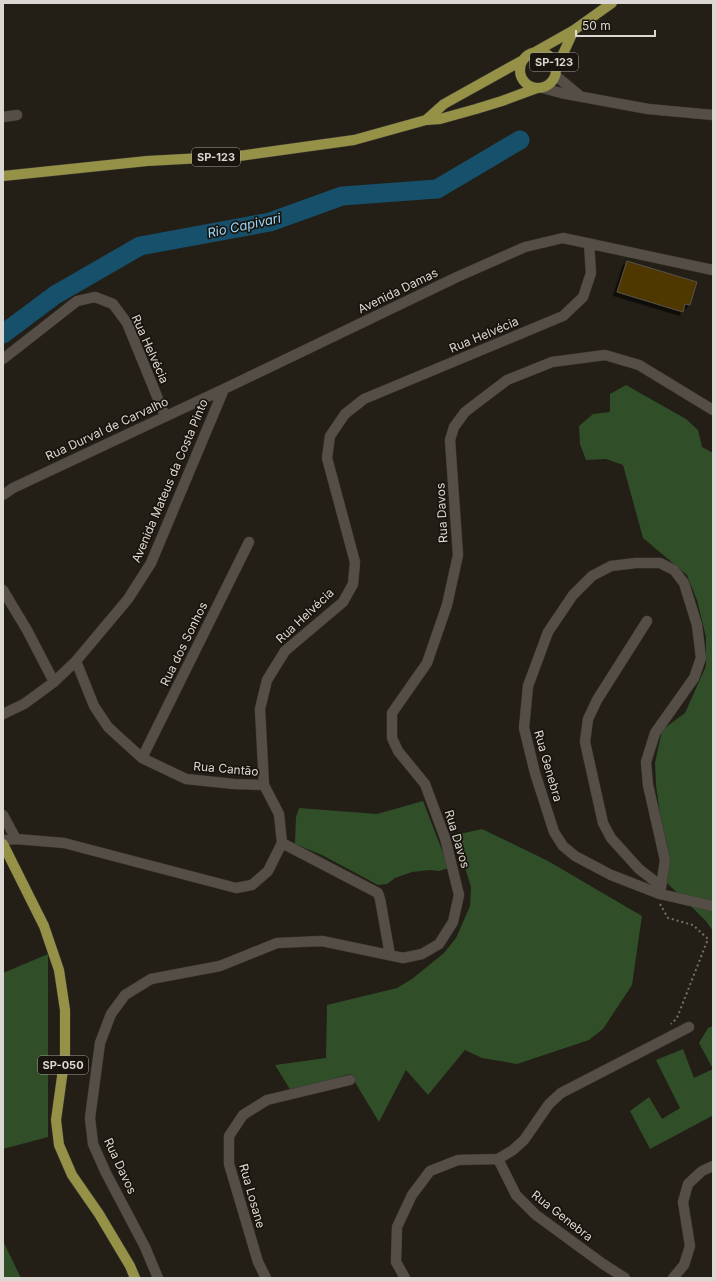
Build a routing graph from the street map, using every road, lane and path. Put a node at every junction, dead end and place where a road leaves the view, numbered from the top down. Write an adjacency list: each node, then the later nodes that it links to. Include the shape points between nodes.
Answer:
1 (612, 3): 2 (main road, SP-123)
2 (574, 30): 3 (main road, SP-123); 5 (main road, SP-123)
3 (535, 52): 4 (main road, SP-123); 5 (main road, SP-123, via 549,56 554,62)
4 (523, 60): 6 (main road, SP-123, via 520,66 522,78 531,87); 11 (main road, SP-123, via 444,104)
5 (556, 72): 6 (main road, SP-123, via 551,83); 7 (street)
6 (540, 88): 7 (street); 11 (main road, SP-123, via 502,102 440,119)
7 (579, 95): 8 (street, via 648,109)
8 (713, 114)
9 (17, 115): 10 (street)
10 (3, 117)
11 (426, 120): 12 (main road, SP-123, via 354,140 247,155 147,161)
12 (3, 176)
13 (589, 244): 14 (street, Avenida Damas); 16 (street, Avenida Damas, via 563,238 525,247); 27 (street, Rua Helvécia, via 591,273 583,297 563,316 364,399 345,414 330,436 327,458 355,562 353,584 343,602 284,651 267,680 260,710)
14 (713, 270)
15 (3, 359): 18 (street, Rua Helvécia, via 77,301 95,297 113,304 127,323)
16 (224, 389): 18 (street, Rua Durval de Carvalho); 23 (street, Avenida Mateus da Costa Pinto, via 151,563 128,599)
17 (713, 410): 35 (street, Rua Davos, via 639,365 605,355 552,362 508,380 464,412 454,427 450,440 458,555 447,605 427,663 392,713 392,738 398,751 425,784 445,838 459,895 453,922 439,944 422,954 403,958)
18 (165, 416): 19 (street, Rua Durval de Carvalho)
19 (3, 495)
20 (249, 542): 26 (street, Rua dos Sonhos)
21 (3, 590): 24 (street)
22 (647, 621): 33 (street, via 597,700 588,719 585,742 603,823 611,838)
23 (76, 661): 24 (street, Avenida Mateus da Costa Pinto); 26 (street, Rua Cantão, via 94,706 108,727)
24 (54, 682): 25 (street, Avenida Mateus da Costa Pinto, via 24,704)
25 (3, 714)
26 (142, 758): 27 (street, Rua Cantão, via 186,779)
27 (264, 785): 31 (street, Rua Helvécia, via 279,814)
28 (3, 814): 29 (street)
29 (16, 839): 30 (street); 31 (street, via 64,843 236,888 252,885 268,871)
30 (3, 840)
31 (282, 842): 35 (street, via 378,893)
32 (3, 844): 41 (main road, SP-050, via 44,926 59,970 65,1010 65,1055 56,1120 59,1145 72,1174 99,1214)
33 (658, 890): 33 (street, Rua Genebra, via 611,875 575,856 563,846 554,832 524,728 528,686 548,632 573,595 592,576 611,566 636,562 660,563 674,570 684,583 697,626 701,658 694,678 655,733 646,762 648,785 665,860); 34 (street, Rua Genebra); 37 (path, via 668,918 693,924 708,939 677,1018)
34 (713, 906)
35 (390, 955): 42 (street, Rua Davos, via 322,941 277,943 220,966 151,979 125,995 111,1014 100,1043 90,1118 93,1144)
36 (689, 1027): 39 (street, via 561,1093 549,1104 524,1140)
37 (667, 1028)
38 (350, 1080): 43 (street, Rua Losane, via 267,1100 243,1115 229,1136 229,1164 258,1262)
39 (498, 1159): 44 (street, via 458,1160 430,1171 412,1195 397,1227 396,1262); 45 (street, Rua Genebra, via 516,1195 536,1215)
40 (713, 1166): 46 (street, via 702,1171 688,1184 683,1202 690,1246 684,1265)
41 (135, 1278)
42 (158, 1278)
43 (266, 1278)
44 (405, 1278)
45 (625, 1278)
46 (673, 1278)

